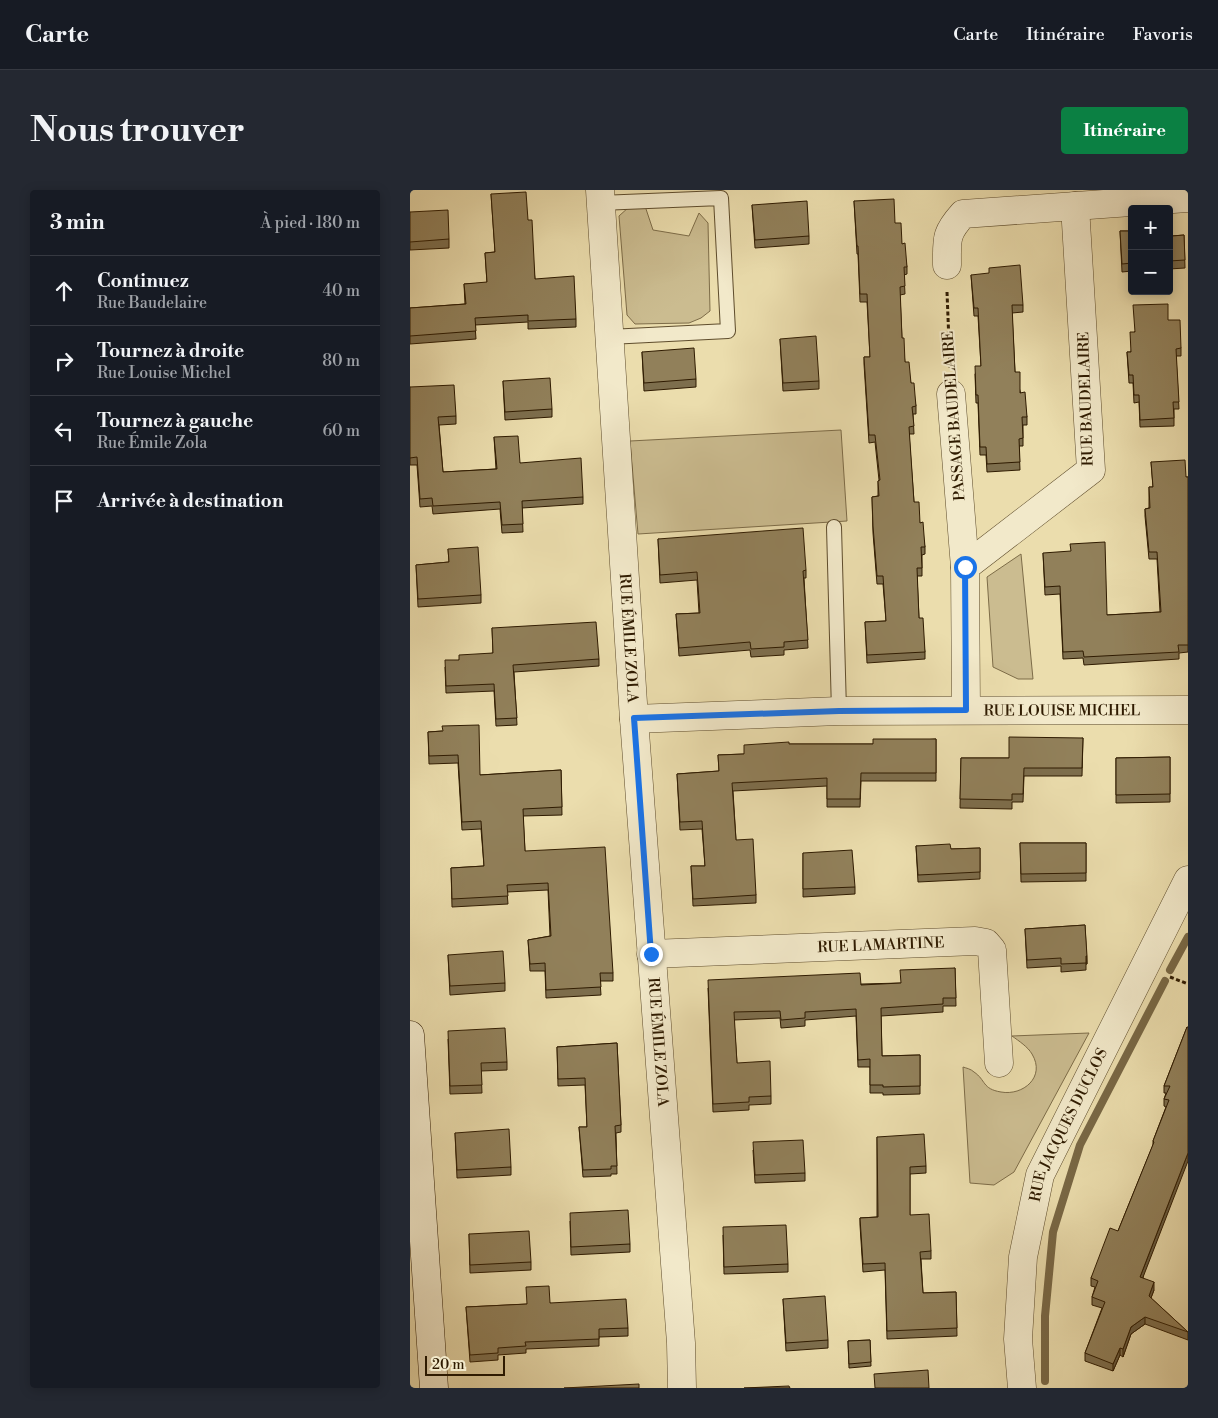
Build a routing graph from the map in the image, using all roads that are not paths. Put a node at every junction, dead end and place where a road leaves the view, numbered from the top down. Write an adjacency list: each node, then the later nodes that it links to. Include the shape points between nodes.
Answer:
1 (600, 197): 5 (street, RUE ÉMILE ZOLA); 5 (lane, RUE ÉMILE ZOLA, via 721,198 728,331)
2 (1188, 198): 3 (street)
3 (1075, 206): 4 (street, via 963,214 951,227 947,238); 8 (street, RUE BAUDELAIRE, via 1091,470)
4 (947, 265)
5 (609, 337): 12 (street, RUE ÉMILE ZOLA)
6 (951, 394): 8 (street, PASSAGE BAUDELAIRE)
7 (834, 527): 11 (lane)
8 (965, 567): 9 (street)
9 (966, 710): 10 (street, RUE LOUISE MICHEL); 11 (street, RUE LOUISE MICHEL)
10 (1188, 710)
11 (839, 711): 12 (street, RUE LOUISE MICHEL)
12 (634, 718): 14 (street, RUE ÉMILE ZOLA)
13 (1188, 880): 19 (street, RUE JACQUES DUCLOS, via 1040,1175 1023,1257 1018,1339)
14 (651, 954): 16 (street, RUE LAMARTINE, via 986,943 992,950); 18 (street, RUE ÉMILE ZOLA)
15 (410, 1035): 17 (street)
16 (998, 1063)
17 (434, 1388)
18 (682, 1388)
19 (1022, 1388)

